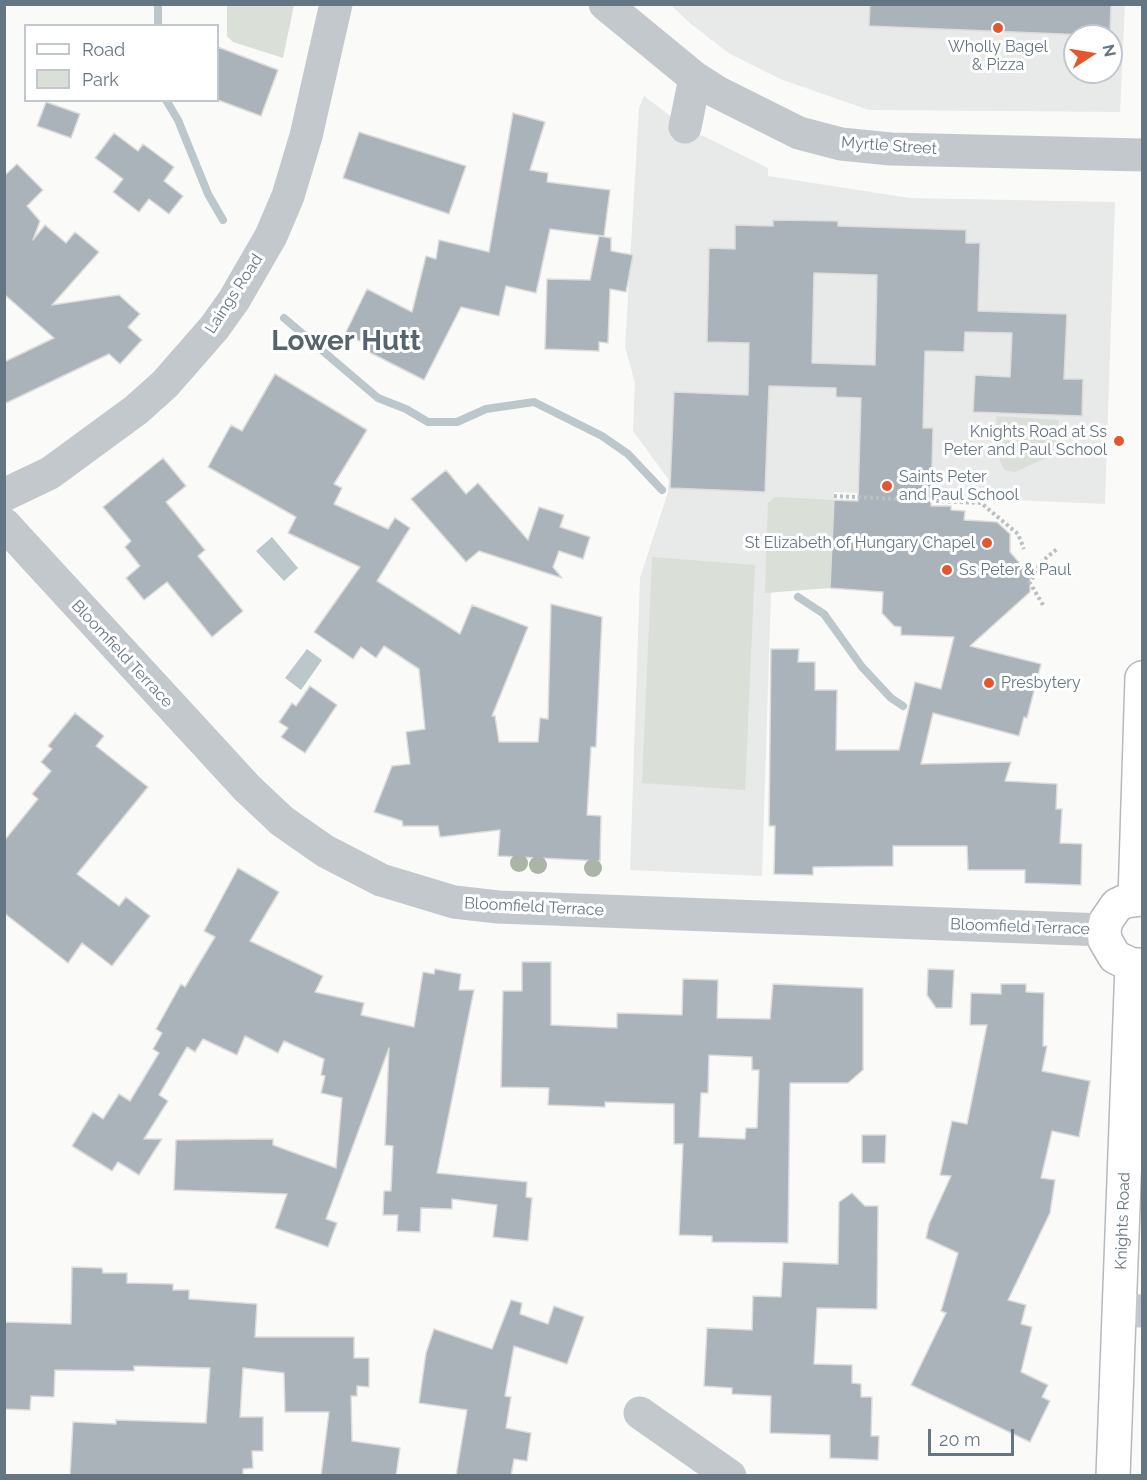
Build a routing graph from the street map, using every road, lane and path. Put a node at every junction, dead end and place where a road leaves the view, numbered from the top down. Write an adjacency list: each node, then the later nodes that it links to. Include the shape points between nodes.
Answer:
1 (336, 4): 6 (street, Laings Road, via 288,196 271,236 234,300 172,376 136,410 50,473)
2 (605, 4): 3 (street, Myrtle Street)
3 (695, 78): 4 (street); 5 (street, Myrtle Street, via 799,133 841,144 891,149)
4 (685, 127)
5 (1143, 155)
6 (4, 495)
7 (834, 496): 9 (path, via 981,503 1017,534)
8 (4, 524): 15 (street, Bloomfield Terrace, via 247,788 282,821 325,851 381,880 454,902 498,908)
9 (1024, 549)
10 (1057, 549): 11 (path, via 1040,563 1030,583)
11 (1043, 605)
12 (1143, 678): 13 (main road)
13 (1142, 702): 14 (main road)
14 (1139, 899): 15 (main road, via 1117,905)
15 (1104, 930): 16 (main road, via 1109,949 1123,962)
16 (1137, 965): 17 (main road, Knights Road)
17 (1131, 1310): 20 (main road, Knights Road)
18 (640, 1413): 19 (street)
19 (730, 1476)
20 (1113, 1476)

